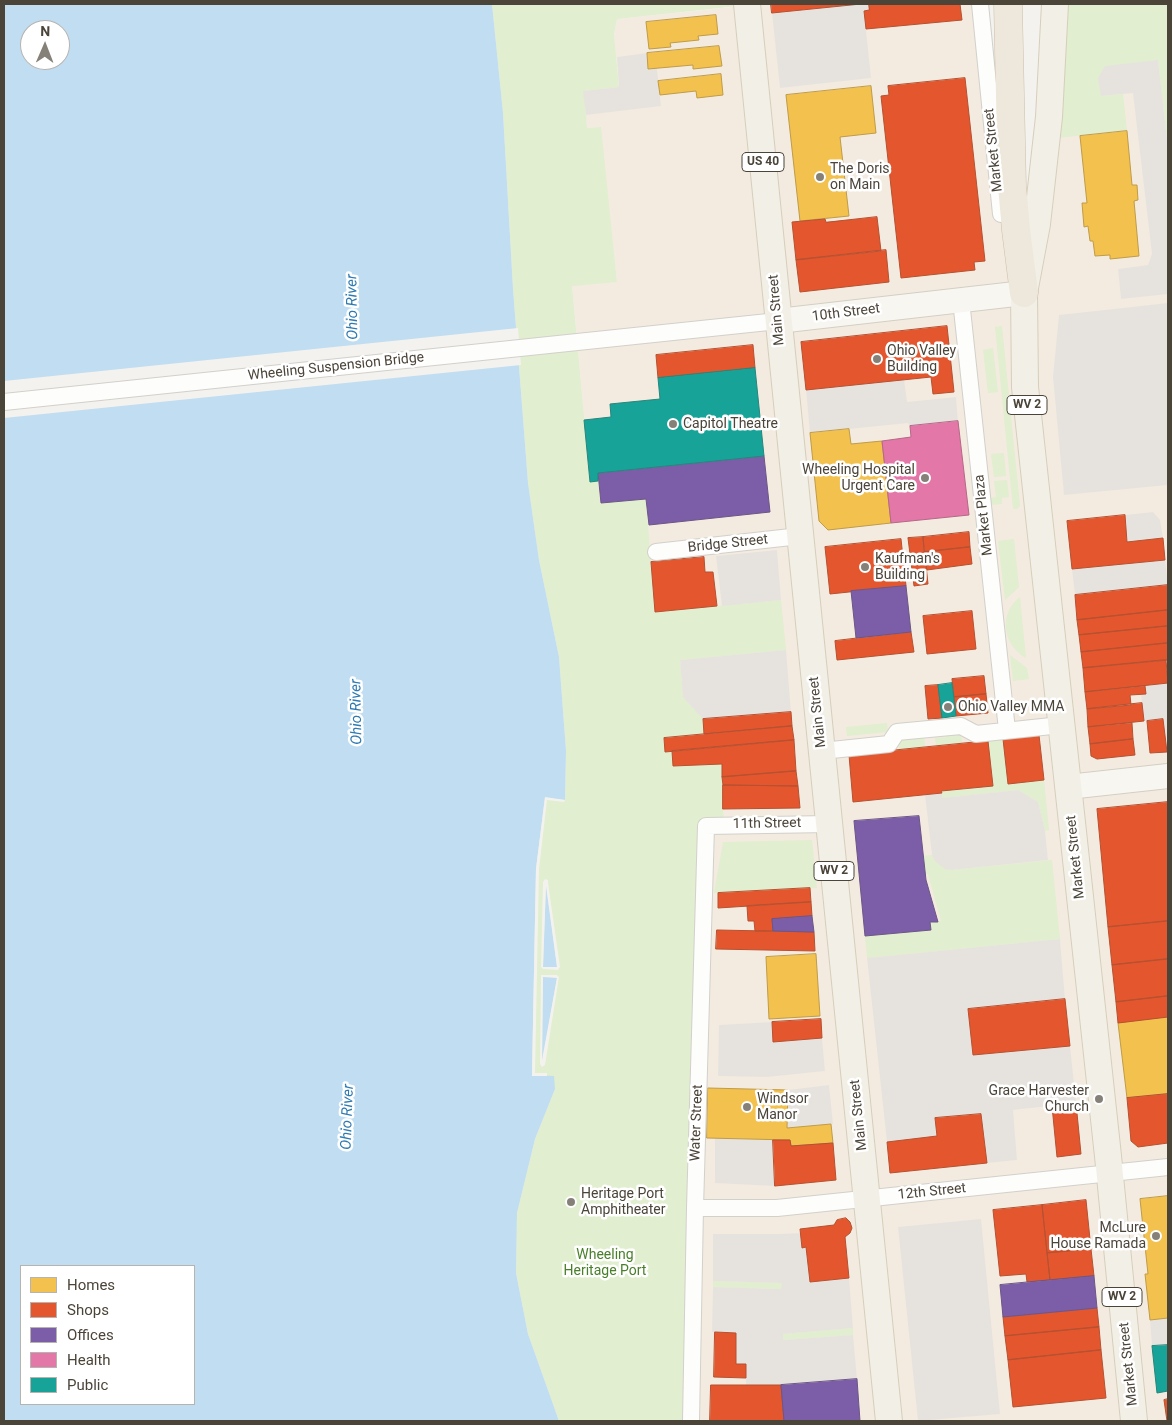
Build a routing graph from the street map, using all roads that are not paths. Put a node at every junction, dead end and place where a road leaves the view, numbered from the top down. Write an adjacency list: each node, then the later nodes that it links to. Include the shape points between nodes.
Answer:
1 (747, 4): 7 (main road, Main Street / US 40)
2 (980, 4): 5 (street, Market Street, via 1003,229)
3 (1008, 4): 5 (highway, via 1012,186)
4 (1055, 4): 5 (main road, Market Street, via 1049,117 1037,224)
5 (1024, 293): 6 (main road, 10th Street); 12 (main road, Market Street / WV 2, via 1025,387)
6 (961, 300): 7 (main road, 10th Street); 13 (street, Market Plaza)
7 (778, 321): 8 (street, 10th Street); 10 (main road, Main Street / WV 2)
8 (668, 332): 9 (street, Wheeling Suspension Bridge)
9 (4, 402)
10 (800, 536): 11 (street, Bridge Street); 14 (main road, Main Street / WV 2)
11 (656, 552)
12 (1061, 725): 13 (street); 16 (main road, Market Street / WV 2)
13 (1007, 730): 14 (street, via 976,734 961,726 897,732 889,744)
14 (822, 751): 17 (main road, Main Street / WV 2)
15 (1168, 776): 16 (main road)
16 (1068, 787): 20 (main road, Market Street / WV 2)
17 (829, 824): 18 (street, 11th Street); 21 (main road, Main Street / WV 2)
18 (706, 826): 22 (street, Water Street)
19 (1168, 1168): 20 (street, 12th Street)
20 (1110, 1173): 21 (street, 12th Street); 25 (main road, Market Street / WV 2)
21 (868, 1198): 22 (street, 12th Street, via 777,1208); 24 (main road, Main Street / WV 2)
22 (695, 1208): 23 (street, Water Street)
23 (692, 1421)
24 (888, 1421)
25 (1134, 1421)

